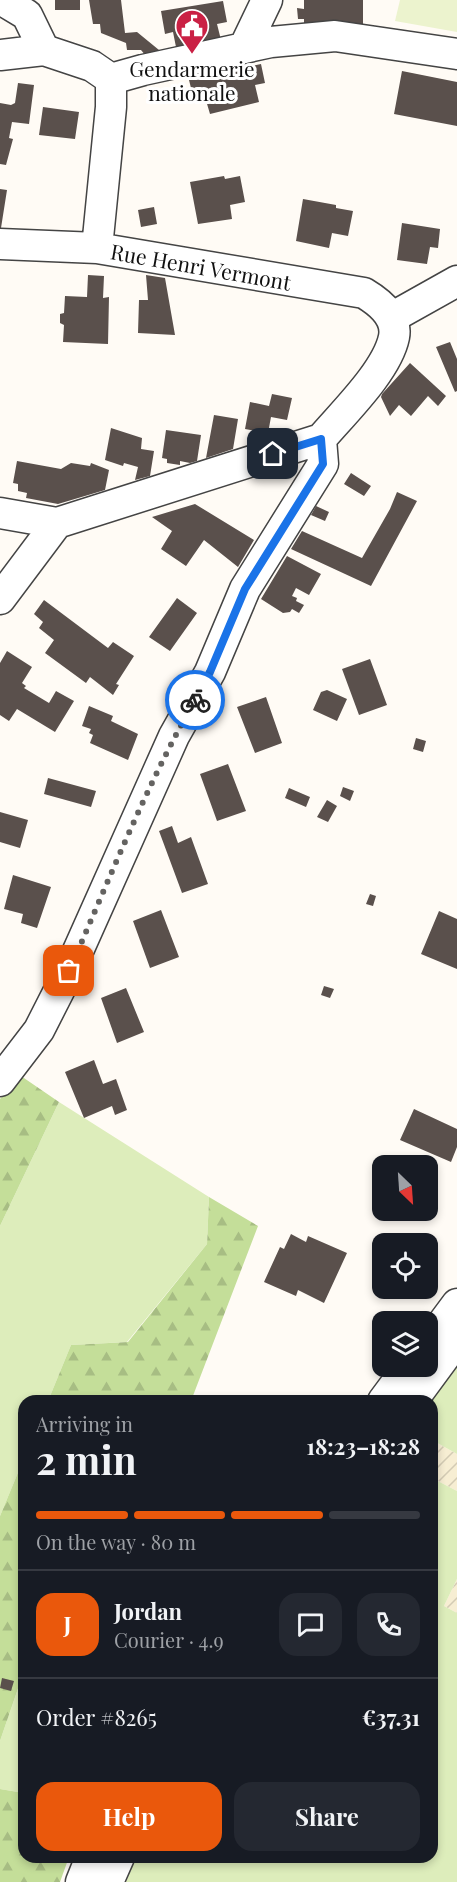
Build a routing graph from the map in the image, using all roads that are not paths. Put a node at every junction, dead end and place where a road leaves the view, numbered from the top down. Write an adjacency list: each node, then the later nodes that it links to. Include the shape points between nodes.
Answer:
1 (2, 0): 4 (street, via 27,15)
2 (267, 0): 3 (street)
3 (244, 48): 5 (street, via 335,36); 7 (street)
4 (44, 50): 6 (street); 7 (street, via 92,66)
5 (457, 54)
6 (0, 55)
7 (111, 79): 9 (street)
8 (0, 244): 9 (street, Rue Henri Vermont)
9 (97, 249): 11 (street, Rue Henri Vermont, via 364,293 380,303)
10 (457, 281): 11 (street)
11 (391, 318): 12 (street, via 394,335 386,357 368,385)
12 (321, 439): 14 (street); 16 (street, via 323,464 245,589 69,971 39,1030)
13 (0, 513): 14 (street)
14 (57, 523): 15 (street)
15 (0, 598)
16 (0, 1081)
17 (457, 1304): 18 (street)
18 (438, 1330)
19 (457, 1340): 22 (street)
20 (401, 1377): 21 (street)
21 (387, 1395)
22 (416, 1395)
23 (89, 1863): 25 (street)
24 (116, 1863): 26 (street)
25 (81, 1882)
26 (108, 1882)

